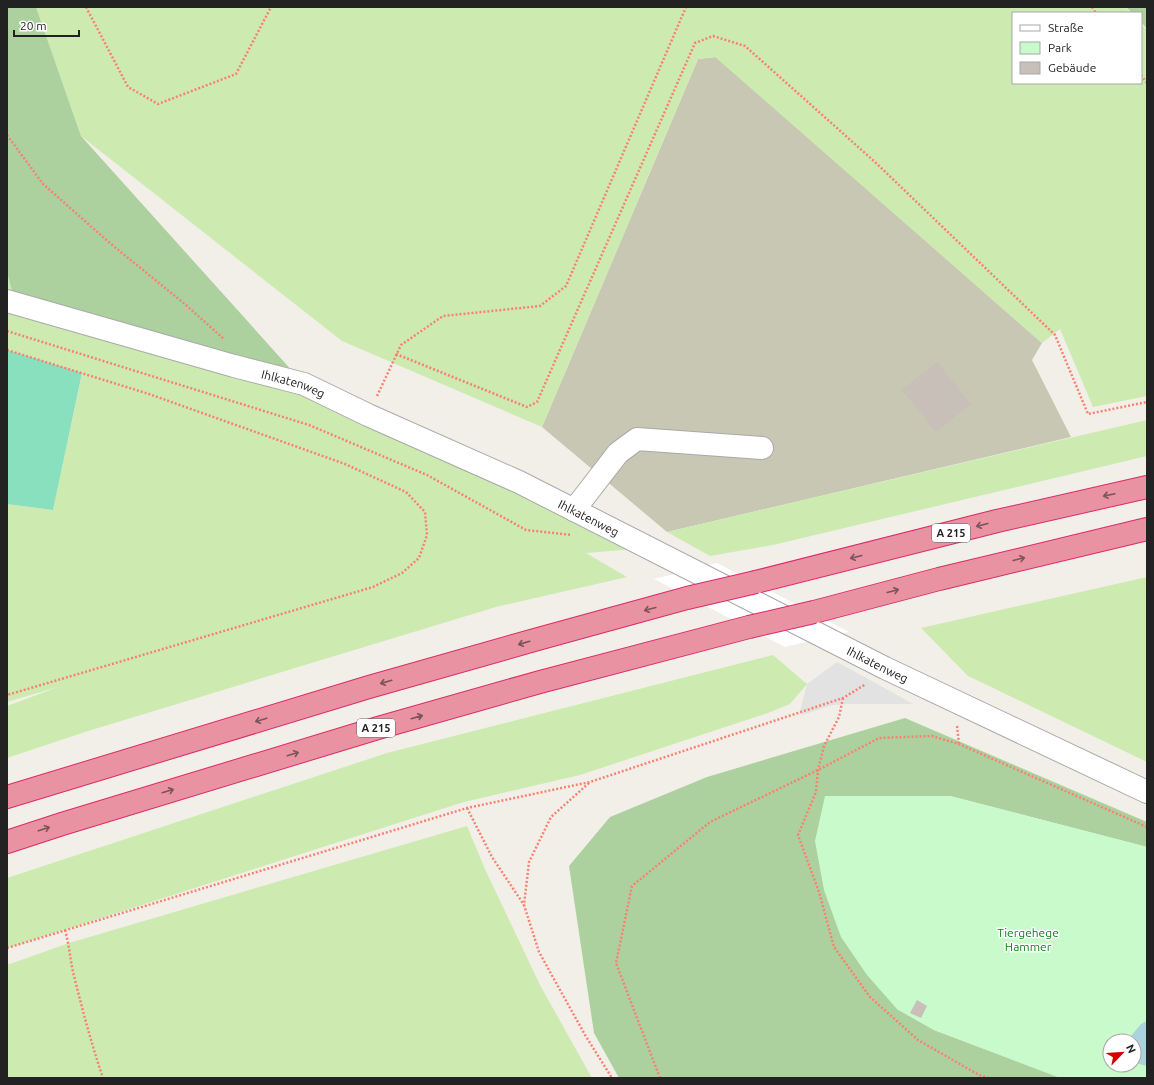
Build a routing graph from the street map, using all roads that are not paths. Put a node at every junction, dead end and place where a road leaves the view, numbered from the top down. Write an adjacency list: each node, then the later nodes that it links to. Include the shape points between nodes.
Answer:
1 (7, 301): 4 (street, Ihlkatenweg, via 304,384 519,482)
2 (762, 448): 4 (street, via 637,439 618,453)
3 (1147, 487): 7 (highway, A 215, one-way to 7, bridge, via 687,598 369,687)
4 (574, 510): 6 (street, Ihlkatenweg, via 885,668)
5 (1147, 530): 8 (highway, A 215, one-way to 5, bridge, via 378,728 540,682 939,579)
6 (1147, 792)
7 (7, 797)
8 (7, 842)

